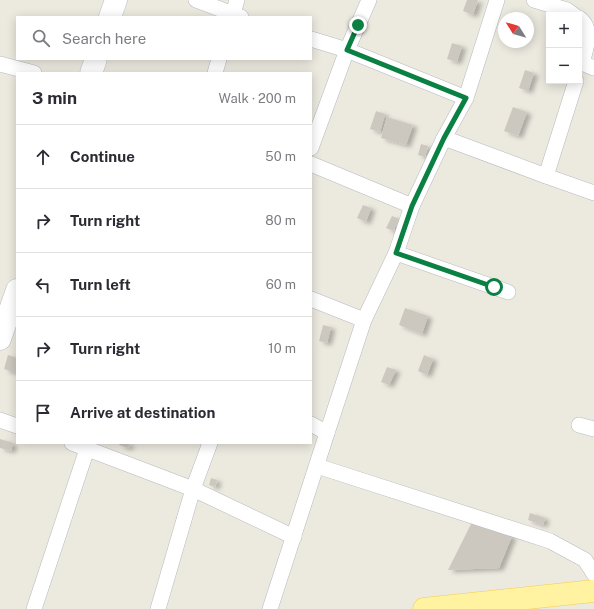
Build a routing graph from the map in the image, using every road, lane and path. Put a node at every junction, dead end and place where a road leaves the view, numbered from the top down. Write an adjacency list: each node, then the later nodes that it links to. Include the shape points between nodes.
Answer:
1 (116, 0): 8 (main road)
2 (196, 0): 9 (street)
3 (237, 0): 9 (street)
4 (369, 0): 12 (street)
5 (497, 0): 21 (street)
6 (534, 0): 7 (street)
7 (570, 12)
8 (110, 16)
9 (235, 16)
10 (582, 20): 16 (street, via 589,35)
11 (312, 39): 12 (street)
12 (347, 50): 21 (street); 23 (street)
13 (96, 60): 18 (main road)
14 (219, 60): 19 (street)
15 (0, 64): 17 (street)
16 (585, 68)
17 (30, 72)
18 (91, 72)
19 (215, 72)
20 (575, 84): 25 (street)
21 (466, 98): 22 (street)
22 (444, 138): 25 (street); 27 (street)
23 (312, 145)
24 (312, 164): 27 (street)
25 (546, 176): 26 (street)
26 (594, 193)
27 (412, 206): 28 (street)
28 (396, 253): 29 (street); 32 (street)
29 (508, 292)
30 (12, 299): 33 (main road)
31 (312, 299): 32 (street)
32 (364, 320): 39 (street)
33 (0, 339)
34 (0, 420): 37 (street)
35 (579, 424): 38 (street)
36 (312, 425): 39 (street)
37 (16, 426)
38 (594, 430)
39 (328, 433): 42 (street)
40 (210, 444): 43 (street)
41 (88, 445): 43 (street); 48 (street)
42 (318, 466): 44 (street); 45 (street, via 550,541 585,560)
43 (193, 489): 44 (street); 49 (street)
44 (294, 537): 50 (street)
45 (594, 574)
46 (594, 591): 47 (main road)
47 (498, 605): 51 (main road)
48 (34, 609)
49 (158, 609)
50 (270, 609)
51 (424, 609)

